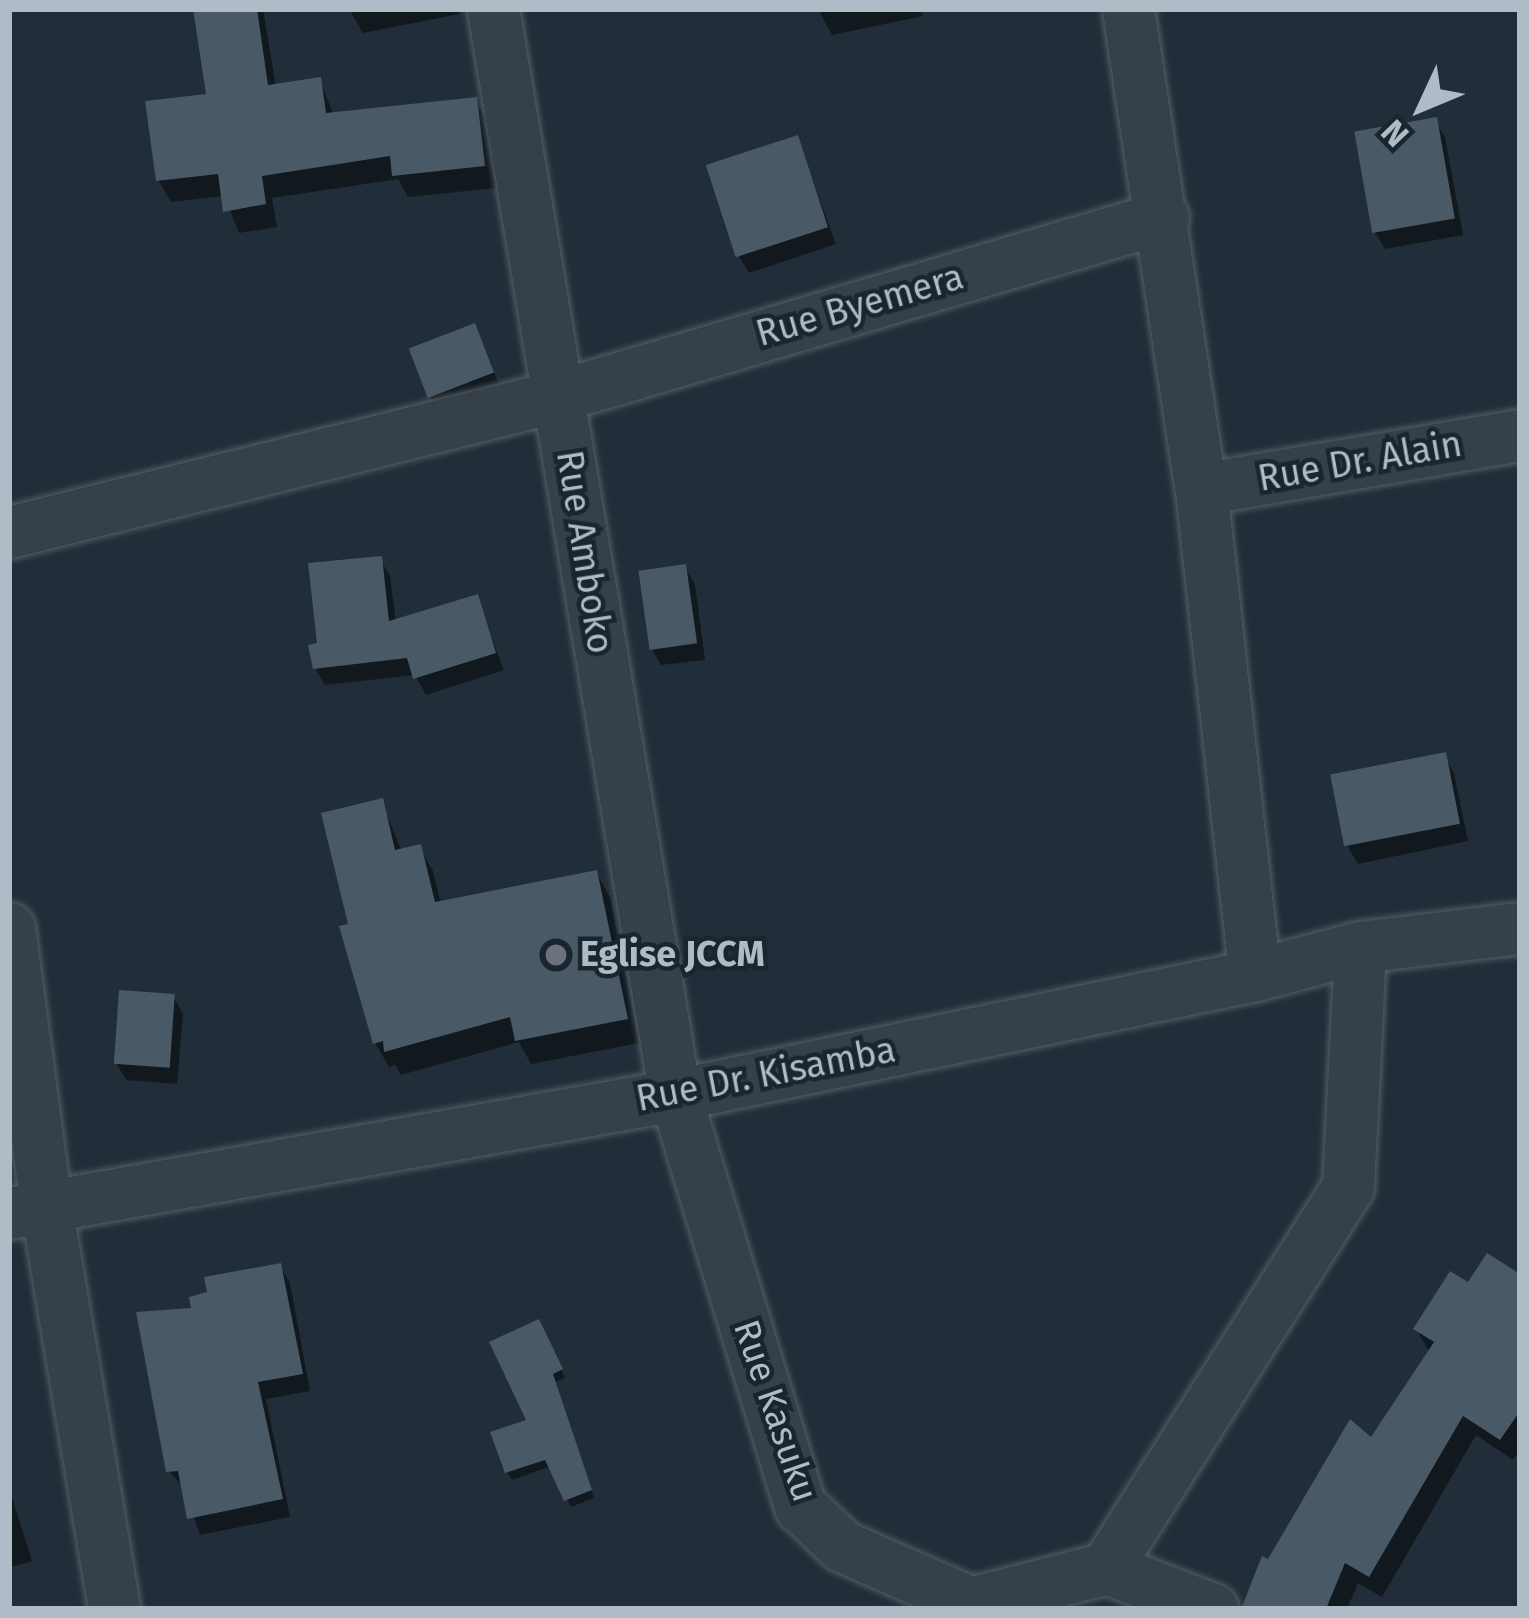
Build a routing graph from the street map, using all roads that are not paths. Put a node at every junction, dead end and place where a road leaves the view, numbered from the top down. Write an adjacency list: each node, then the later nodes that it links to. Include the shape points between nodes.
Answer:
1 (493, 9): 4 (street, Rue Amboko)
2 (1128, 9): 3 (street)
3 (1163, 217): 4 (street, Rue Byemera); 6 (street)
4 (558, 396): 7 (street, Rue Byemera); 12 (street, Rue Amboko)
5 (1520, 435): 6 (street, Rue Dr. Alain)
6 (1201, 489): 11 (street)
7 (9, 532)
8 (9, 928): 13 (street)
9 (1520, 928): 10 (street, Rue Dr. Kisamba)
10 (1360, 947): 11 (street, Rue Dr. Kisamba); 14 (street, via 1348,1187)
11 (1255, 974): 12 (street, Rue Dr. Kisamba)
12 (675, 1095): 13 (street, Rue Dr. Kisamba); 14 (street, Rue Kasuku, via 800,1506 842,1546 971,1603)
13 (28, 1209): 15 (street)
14 (1106, 1568): 16 (street)
15 (114, 1609)
16 (1212, 1609)

